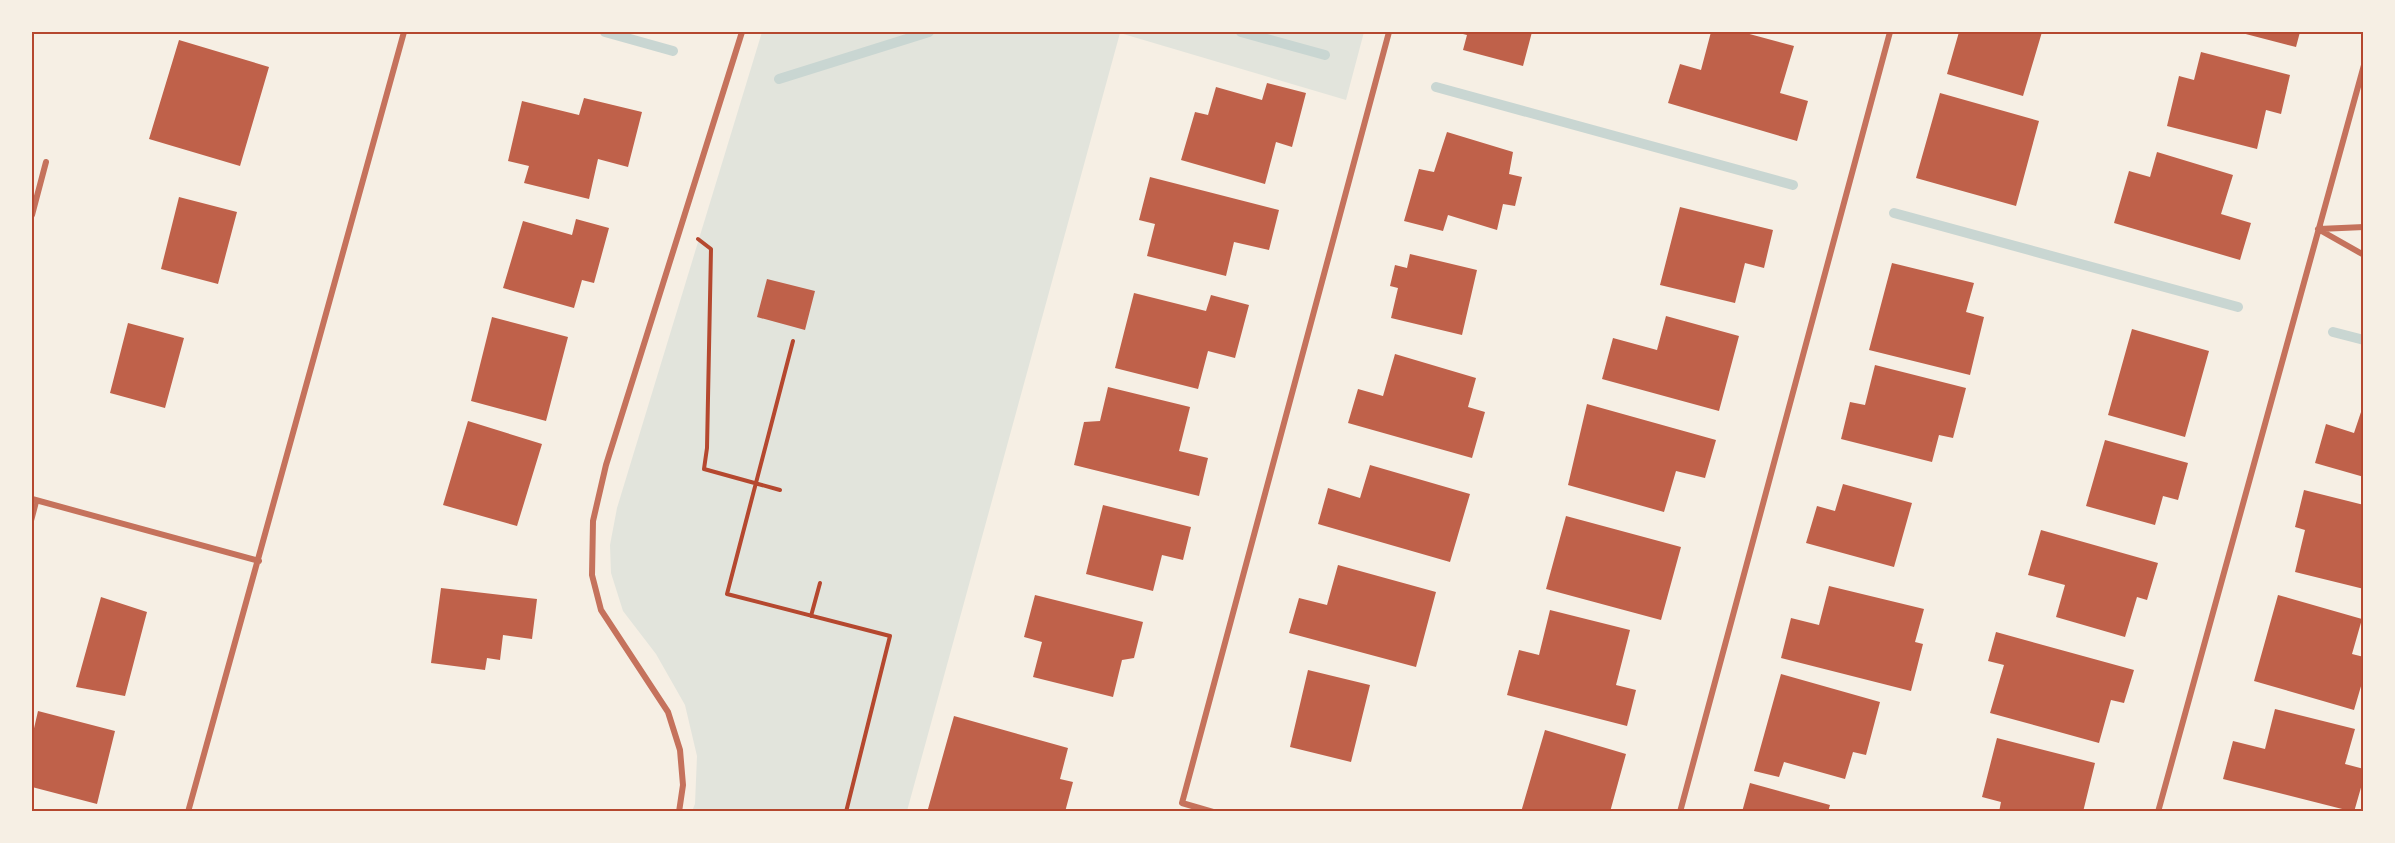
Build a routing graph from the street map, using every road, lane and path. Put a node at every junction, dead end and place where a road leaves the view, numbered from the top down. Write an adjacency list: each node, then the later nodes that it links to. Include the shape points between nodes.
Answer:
1 (404, 32): 17 (street)
2 (742, 32): 8 (street)
3 (1389, 32): 23 (street, via 1182,803)
4 (1890, 32): 24 (street)
5 (2364, 65): 10 (street)
6 (46, 162): 7 (street)
7 (32, 215)
8 (681, 225): 13 (path, via 711,249 704,469); 21 (street, via 606,465 593,521 592,575 601,610 668,712 680,750 683,785)
9 (2364, 227): 10 (street)
10 (2318, 228): 11 (street); 25 (street)
11 (2364, 255)
12 (793, 341): 13 (path)
13 (756, 484): 14 (path); 19 (path, via 727,594)
14 (780, 490)
15 (34, 500): 16 (lane); 17 (street)
16 (32, 520)
17 (259, 561): 20 (street)
18 (820, 583): 19 (path)
19 (812, 616): 22 (path, via 890,636)
20 (188, 812)
21 (679, 812)
22 (846, 812)
23 (1213, 812)
24 (1680, 812)
25 (2158, 812)

